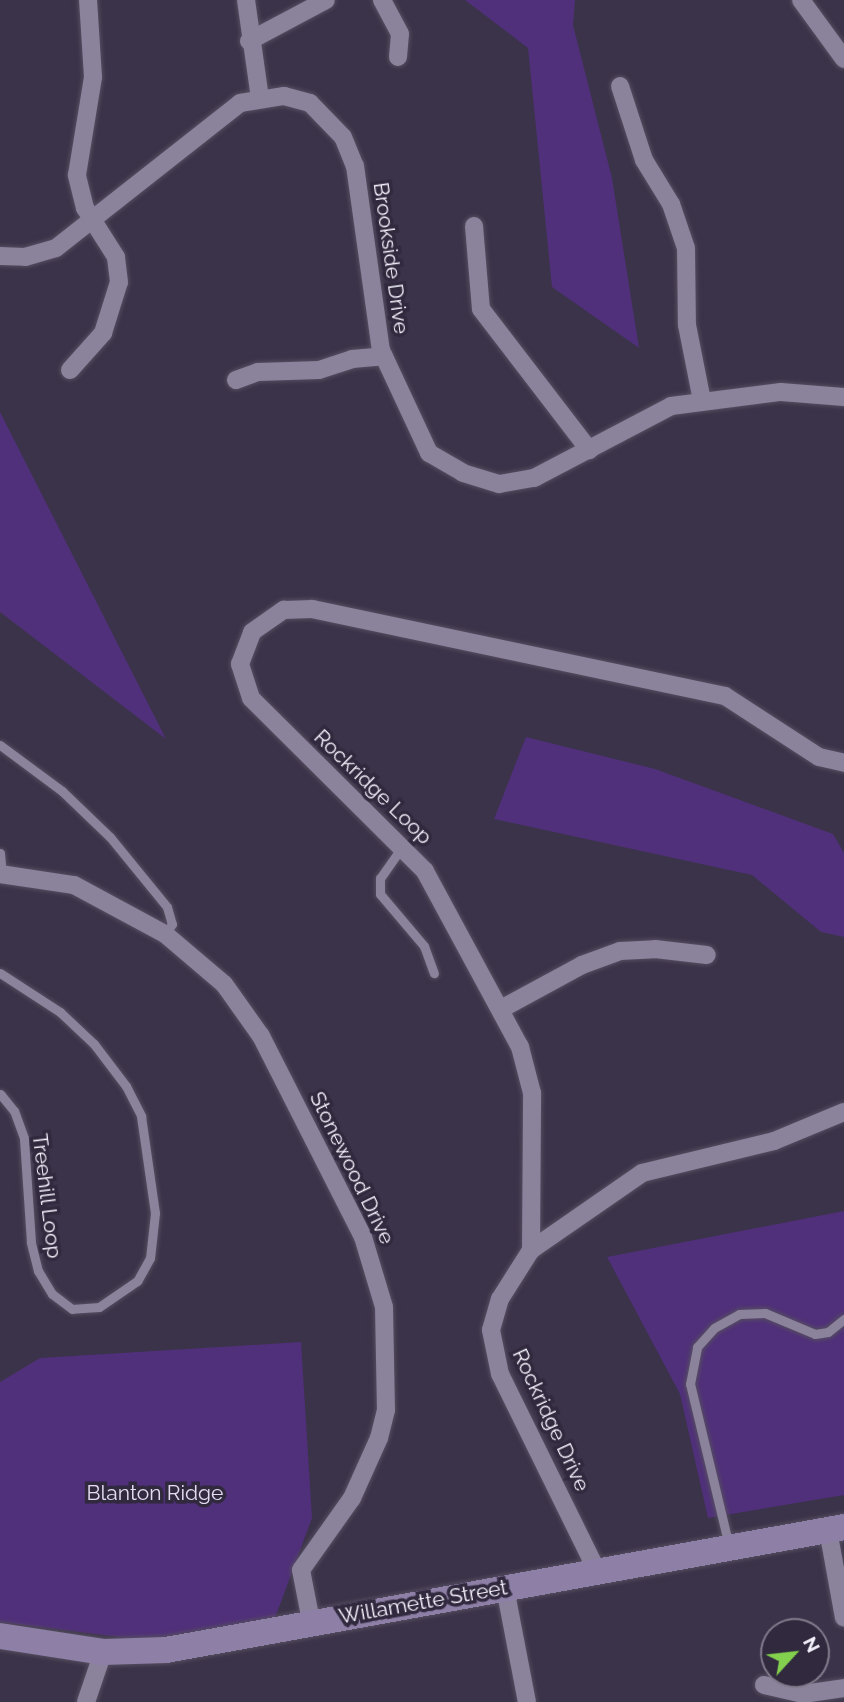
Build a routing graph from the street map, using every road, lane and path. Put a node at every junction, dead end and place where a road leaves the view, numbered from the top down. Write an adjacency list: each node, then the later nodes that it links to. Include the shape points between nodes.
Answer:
1 (89, 0): 11 (street, via 93,78 77,163 82,199)
2 (246, 0): 6 (street)
3 (326, 0): 6 (street)
4 (382, 0): 7 (street, via 400,34)
5 (810, 3): 8 (street)
6 (249, 41): 10 (street)
7 (398, 57)
8 (844, 59)
9 (620, 86): 18 (street, via 644,160 671,204 686,248 687,325)
10 (260, 98): 11 (street, Brookside Drive, via 240,103 209,124); 14 (street, Brookside Drive, via 284,96 310,103 343,137 355,166)
11 (94, 221): 13 (street, Brookside Drive, via 46,252); 15 (street, via 116,257 119,282 103,333)
12 (474, 226): 19 (street, via 481,309)
13 (0, 256)
14 (384, 356): 16 (street, via 352,359 319,370 258,372); 19 (street, Brookside Drive, via 429,453 463,473 499,484 534,478)
15 (70, 370)
16 (236, 380)
17 (844, 397): 18 (street, Brookside Drive, via 780,392)
18 (702, 401): 19 (street, Brookside Drive, via 671,406)
19 (589, 450)
20 (0, 745): 25 (lane, via 62,791 110,836 167,907 172,924)
21 (844, 763): 22 (street, Rockridge Loop, via 819,757 725,696 312,609 274,614 252,632 242,652 241,675 251,698)
22 (402, 847): 28 (lane, via 380,878 380,894 421,942); 29 (street, Rockridge Loop, via 430,879)
23 (0, 853): 24 (lane)
24 (1, 874): 25 (street, Stonewood Drive, via 74,885)
25 (165, 934): 41 (street, Stonewood Drive, via 224,984 261,1036 357,1224 384,1307 387,1375 381,1429 352,1498 301,1570)
26 (707, 956): 29 (street, via 655,949 620,951 582,965)
27 (0, 973): 30 (lane, Treehill Loop, via 60,1012 94,1044 126,1086 141,1116 155,1213 150,1258 137,1281 99,1307 72,1309 52,1294 38,1271 31,1242 24,1138)
28 (434, 973)
29 (501, 1009): 32 (street, Rockridge Loop, via 531,1080)
30 (0, 1094)
31 (844, 1112): 33 (street, via 774,1141 642,1173)
32 (531, 1199): 33 (street, via 544,1230); 34 (street, Rockridge Loop)
33 (572, 1221): 34 (street)
34 (531, 1250): 38 (street, Rockridge Drive, via 500,1299 492,1346 505,1385)
35 (844, 1319): 37 (lane, via 828,1332 815,1334 765,1313 739,1314 714,1328 697,1348 690,1384)
36 (836, 1528): 37 (main road, Willamette Street); 40 (street)
37 (729, 1548): 38 (main road, Willamette Street)
38 (597, 1571): 39 (main road, Willamette Street)
39 (505, 1588): 41 (main road, Willamette Street); 47 (street)
40 (844, 1618)
41 (311, 1621): 43 (main road, Willamette Street, via 166,1650)
42 (0, 1636): 43 (main road, Willamette Street)
43 (103, 1652): 46 (street)
44 (777, 1688): 45 (street, via 803,1694)
45 (844, 1688)
46 (86, 1702)
47 (527, 1702)

